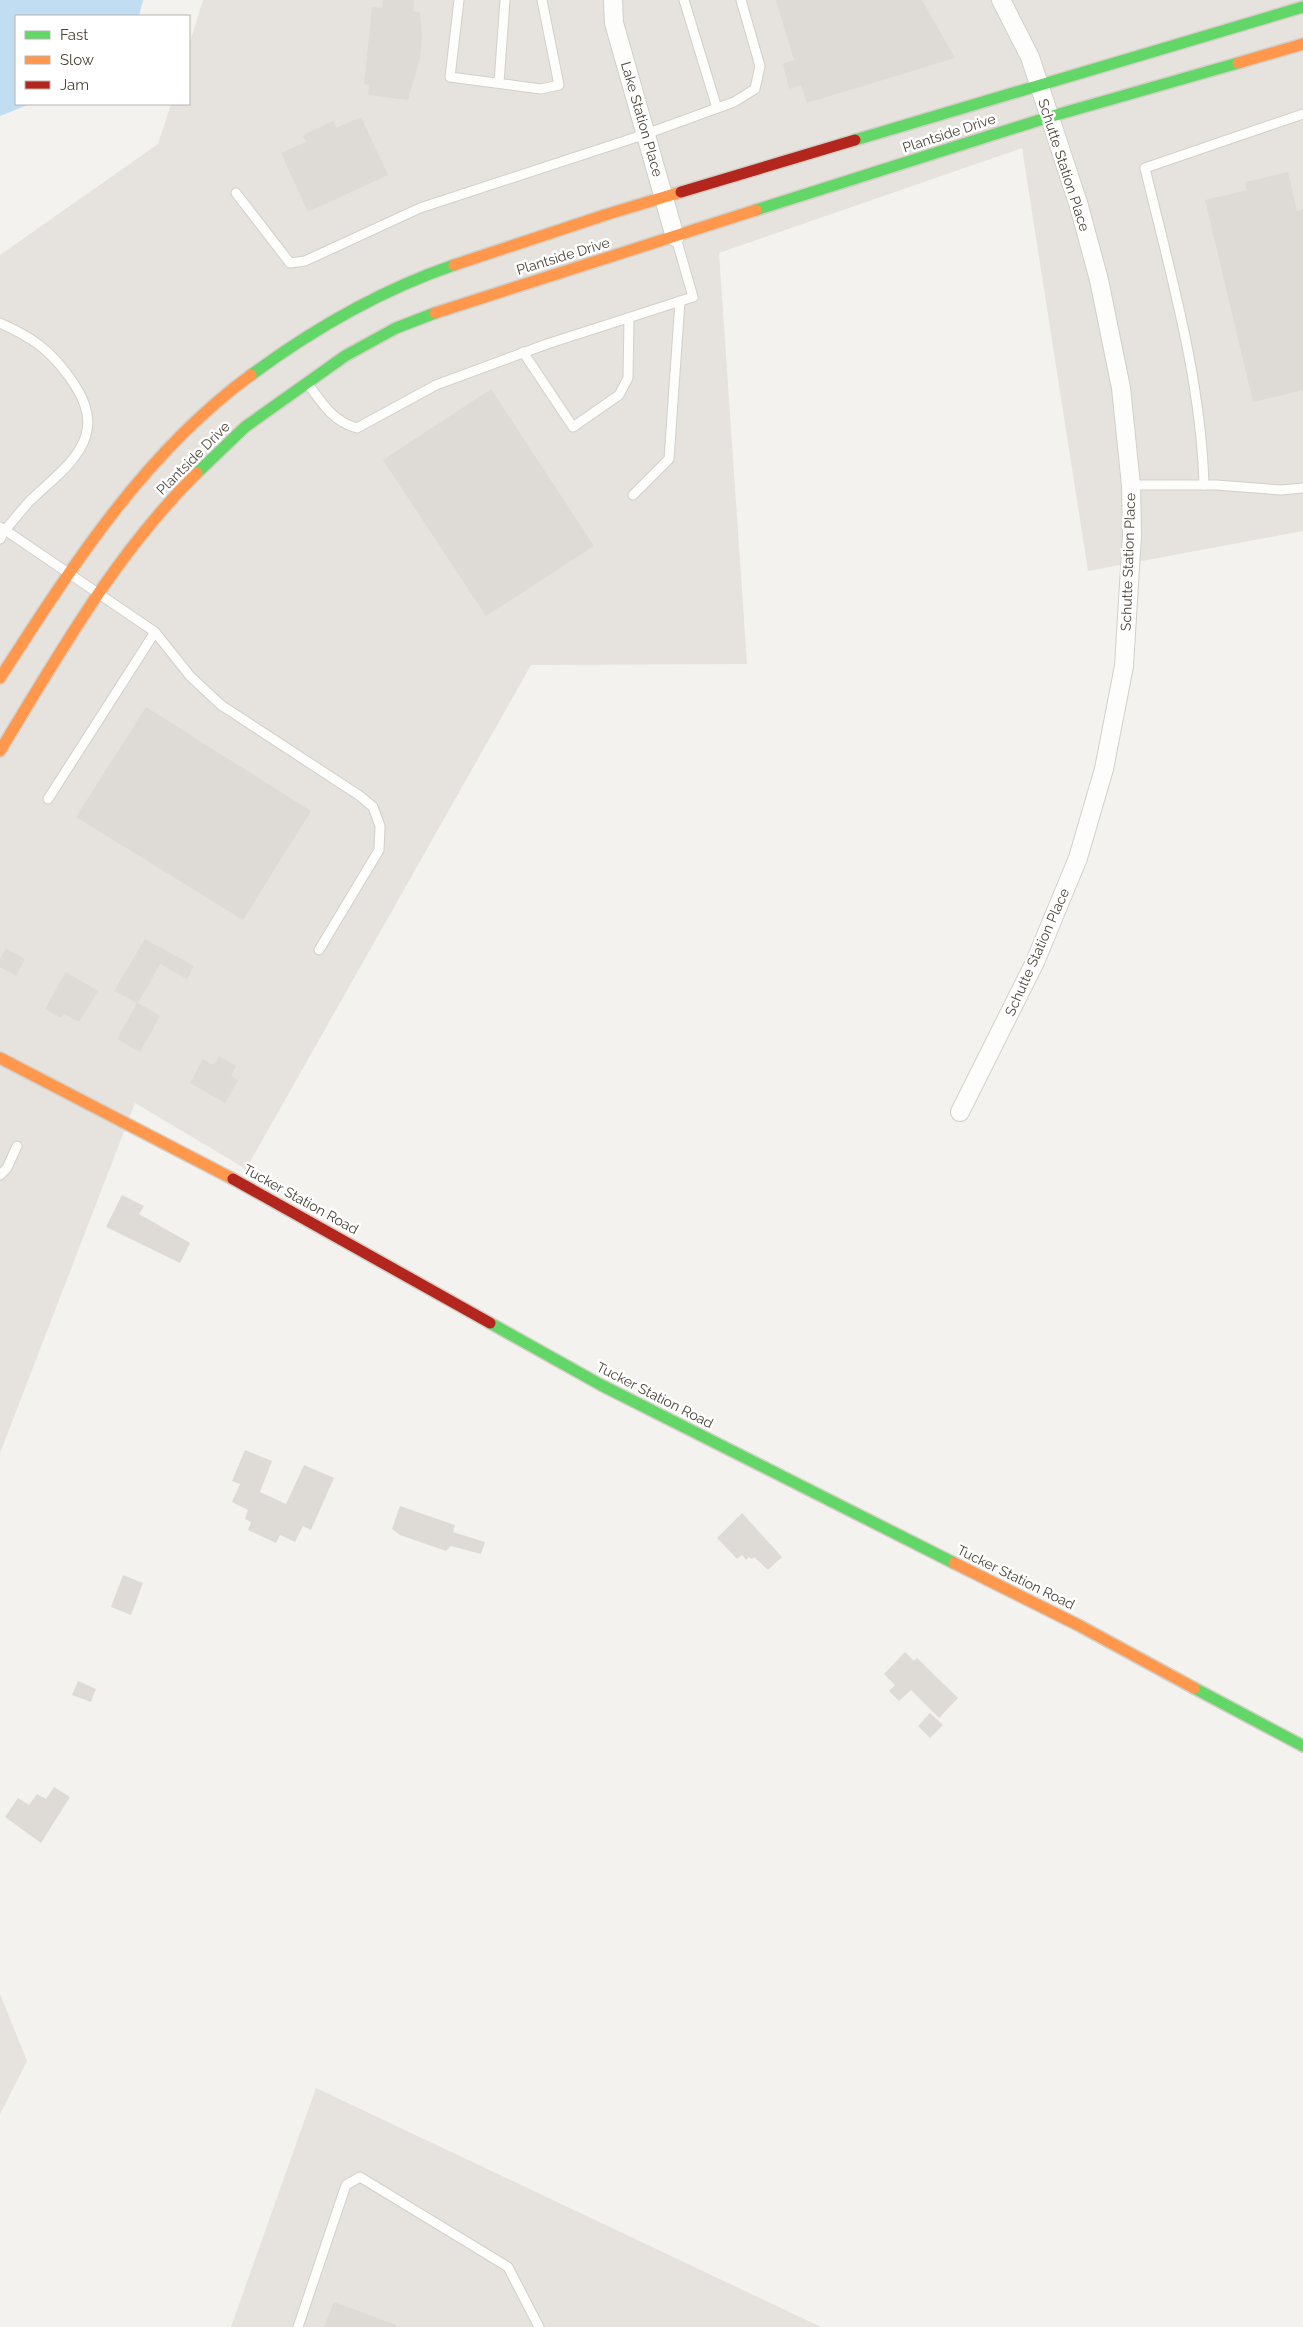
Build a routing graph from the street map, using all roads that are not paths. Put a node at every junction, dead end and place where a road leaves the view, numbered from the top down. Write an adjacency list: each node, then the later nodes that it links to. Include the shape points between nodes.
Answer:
1 (459, 0): 10 (lane, via 450,76)
2 (505, 0): 10 (lane)
3 (542, 0): 10 (lane, via 559,85 542,89)
4 (613, 0): 15 (street, Lake Station Place, via 614,23)
5 (684, 0): 12 (lane)
6 (741, 0): 12 (lane, via 760,66 755,89)
7 (1001, 0): 11 (street, Schutte Station Place, via 1030,57)
8 (1303, 8): 11 (street, Plantside Drive)
9 (1303, 44): 14 (street, Plantside Drive)
10 (499, 83)
11 (1040, 87): 14 (street, Schutte Station Place); 17 (street, Plantside Drive)
12 (717, 108): 15 (lane)
13 (1303, 114): 25 (lane, via 1145,168 1181,314 1203,448)
14 (1049, 117): 18 (street, Plantside Drive); 24 (street, Schutte Station Place, via 1079,206 1099,280 1121,388)
15 (646, 134): 16 (lane, via 420,208 305,261 290,262); 17 (street, Lake Station Place)
16 (236, 193)
17 (664, 198): 18 (street, Lake Station Place); 30 (street, Plantside Drive, via 431,273 360,306 293,344 226,393 170,445 114,510)
18 (676, 237): 19 (lane, via 693,297); 23 (street, Plantside Drive, via 447,308 405,325 345,356)
19 (680, 301): 20 (lane); 27 (lane, via 669,459)
20 (628, 318): 22 (lane); 22 (lane, via 628,378 619,395 573,427)
21 (0, 323): 28 (lane, via 27,335 58,360 82,394 88,418 86,436 72,460)
22 (524, 352): 23 (lane, via 436,385 357,428 334,418)
23 (306, 382): 31 (street, Plantside Drive, via 245,427 195,475 154,519)
24 (1132, 485): 25 (lane); 38 (street, Schutte Station Place, via 1124,666 1104,769 1078,858 1035,962)
25 (1204, 486): 26 (lane)
26 (1303, 488)
27 (633, 495)
28 (3, 529): 29 (lane); 30 (lane)
29 (0, 539)
30 (69, 573): 31 (lane); 33 (street, Plantside Drive)
31 (99, 594): 32 (lane); 34 (street, Plantside Drive)
32 (155, 632): 35 (lane); 36 (lane, via 190,676 221,705 374,808 380,826 380,850)
33 (0, 678)
34 (0, 751)
35 (48, 799)
36 (320, 950)
37 (0, 1058): 41 (street, Tucker Station Road, via 197,1158 601,1385 1080,1626)
38 (960, 1112)
39 (17, 1146): 40 (lane)
40 (0, 1175)
41 (1303, 1746)
42 (298, 2327): 43 (lane, via 346,2185 360,2177 508,2267)
43 (539, 2327)

